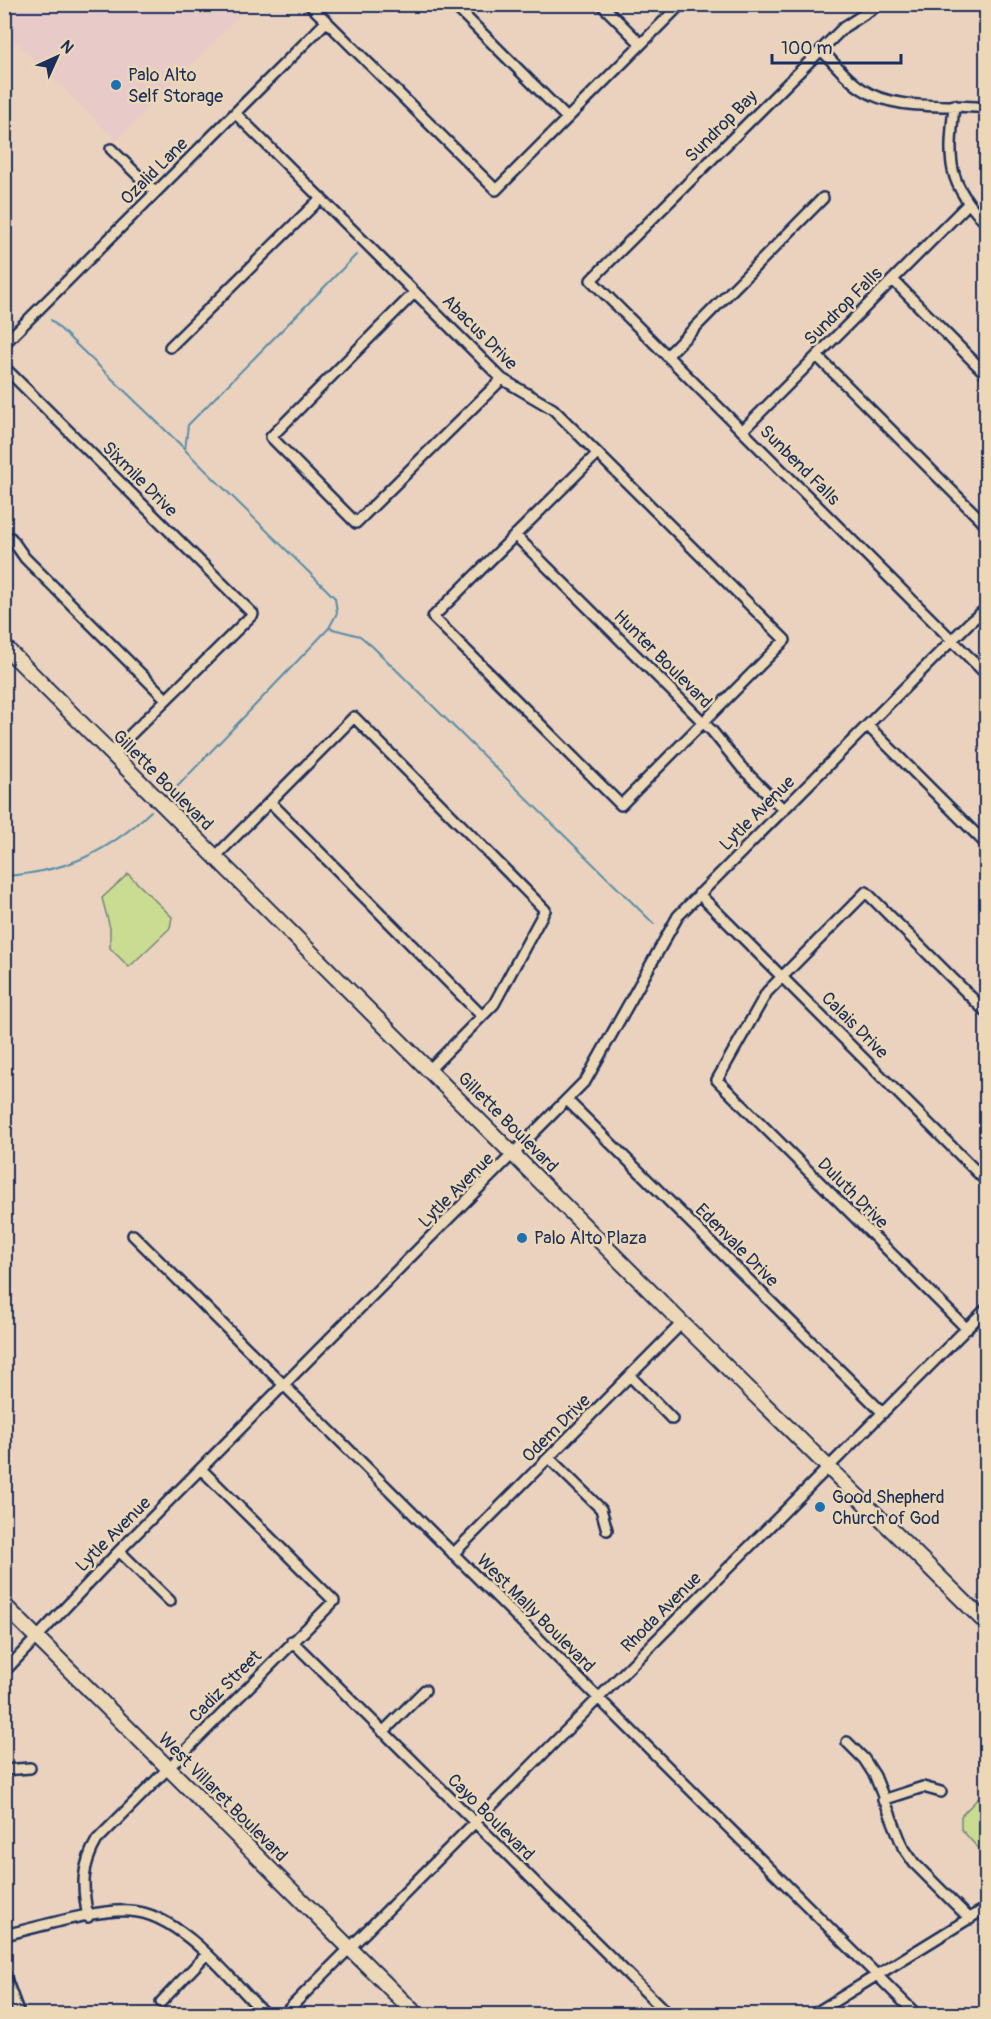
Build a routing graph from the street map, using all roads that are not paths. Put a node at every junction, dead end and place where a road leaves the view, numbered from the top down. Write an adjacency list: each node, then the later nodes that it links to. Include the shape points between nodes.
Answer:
1 (309, 4): 6 (street)
2 (453, 4): 12 (street)
3 (601, 4): 7 (street)
4 (681, 4): 7 (street)
5 (880, 4): 8 (street, Sundrop Bay, via 844,27)
6 (327, 21): 11 (street, Ozalid Lane); 12 (street, via 496,190)
7 (641, 44): 12 (street)
8 (821, 50): 9 (street, via 861,89 875,95 906,103); 19 (street, Sundrop Bay)
9 (954, 105): 10 (street); 17 (street, via 952,172)
10 (987, 108)
11 (235, 113): 14 (street, Ozalid Lane); 15 (street, Abacus Drive)
12 (567, 118)
13 (111, 149): 14 (street)
14 (155, 192): 22 (street, Ozalid Lane)
15 (321, 198): 21 (street, Abacus Drive); 23 (street)
16 (823, 198): 24 (street)
17 (968, 204): 18 (street); 20 (street, Sundrop Falls)
18 (987, 223)
19 (591, 280): 24 (street, Sunbend Falls)
20 (892, 280): 25 (street, Sundrop Falls); 27 (street)
21 (415, 292): 28 (street, Abacus Drive); 28 (street, via 271,437 356,524)
22 (4, 344)
23 (170, 347)
24 (667, 356): 29 (street, Sunbend Falls)
25 (817, 356): 29 (street, Sundrop Falls); 31 (street)
26 (4, 367): 38 (street, Sixmile Drive, via 253,614)
27 (987, 374)
28 (502, 379): 30 (street, Abacus Drive, via 543,401)
29 (742, 430): 35 (street, Sunbend Falls)
30 (597, 454): 32 (street); 39 (street, Abacus Drive, via 785,640)
31 (987, 525)
32 (515, 535): 39 (street, Hunter Boulevard); 39 (street, via 433,617 621,805)
33 (11, 538): 38 (street, via 25,558)
34 (987, 609): 35 (street, Lytle Avenue)
35 (952, 639): 37 (street, Sunbend Falls); 40 (street, Lytle Avenue)
36 (4, 646): 41 (main road, Gillette Boulevard)
37 (987, 674)
38 (166, 699): 41 (street)
39 (704, 722): 43 (street, Hunter Boulevard)
40 (868, 726): 43 (street, Lytle Avenue); 44 (street)
41 (112, 753): 45 (main road, Gillette Boulevard)
42 (270, 802): 45 (street); 49 (street); 49 (street, via 354,717 545,910 502,992)
43 (784, 810): 46 (street, Lytle Avenue)
44 (987, 844)
45 (215, 857): 50 (main road, Gillette Boulevard)
46 (699, 894): 47 (street, Calais Drive); 51 (street, Lytle Avenue, via 669,928 596,1066)
47 (783, 976): 48 (street, via 866,892); 53 (street, Calais Drive); 57 (street, Duluth Drive, via 757,1007 717,1080)
48 (987, 1012)
49 (482, 1016): 50 (street)
50 (429, 1070): 52 (main road, Gillette Boulevard)
51 (567, 1100): 52 (street, Lytle Avenue); 60 (street, Edenvale Drive)
52 (515, 1154): 56 (main road, Gillette Boulevard); 59 (street, Lytle Avenue)
53 (987, 1181)
54 (133, 1235): 59 (street, West Mally Boulevard)
55 (987, 1309): 57 (street, Rhoda Avenue)
56 (682, 1323): 58 (street, Odem Drive); 63 (main road, Gillette Boulevard)
57 (967, 1329): 60 (street, Rhoda Avenue)
58 (631, 1377): 61 (street); 62 (street, Odem Drive)
59 (285, 1386): 64 (street, Lytle Avenue); 67 (street, West Mally Boulevard)
60 (883, 1413): 63 (street, Rhoda Avenue)
61 (672, 1419)
62 (549, 1458): 65 (street, via 601,1509); 67 (street, Odem Drive)
63 (829, 1467): 70 (main road, Gillette Boulevard); 75 (street, Rhoda Avenue)
64 (201, 1469): 66 (street, Lytle Avenue); 72 (street, Cadiz Street, via 334,1601)
65 (607, 1530)
66 (119, 1551): 68 (street); 71 (street, Lytle Avenue)
67 (453, 1554): 75 (street, West Mally Boulevard)
68 (170, 1601)
69 (4, 1605): 71 (main road, West Villaret Boulevard)
70 (987, 1623)
71 (36, 1637): 73 (street, Lytle Avenue); 79 (main road, West Villaret Boulevard)
72 (292, 1641): 76 (street, Cayo Boulevard); 79 (street, Cadiz Street)
73 (4, 1672)
74 (425, 1690): 76 (street)
75 (597, 1698): 83 (street, Rhoda Avenue); 91 (street, West Mally Boulevard)
76 (382, 1732): 83 (street, Cayo Boulevard)
77 (847, 1742): 82 (street, via 870,1767)
78 (30, 1768): 80 (street)
79 (168, 1768): 85 (street, Cadiz Street, via 108,1827 88,1856 83,1883); 88 (main road, West Villaret Boulevard)
80 (4, 1770)
81 (941, 1792): 82 (street, via 923,1787)
82 (883, 1800): 86 (street, via 895,1832 914,1863)
83 (474, 1823): 88 (street, Rhoda Avenue); 97 (street, Cayo Boulevard)
84 (987, 1908): 86 (street)
85 (88, 1917): 87 (street); 89 (street, via 123,1911 157,1916 180,1930)
86 (970, 1919): 91 (street)
87 (4, 1935)
88 (348, 1948): 95 (street, Rhoda Avenue); 96 (main road, West Villaret Boulevard)
89 (206, 1955): 92 (street); 94 (street)
90 (4, 1973): 93 (street)
91 (878, 1977): 98 (street); 99 (street, West Mally Boulevard)
92 (161, 2002)
93 (19, 2014)
94 (265, 2014)
95 (284, 2014)
96 (416, 2014)
97 (668, 2014)
98 (814, 2014)
99 (916, 2014)

